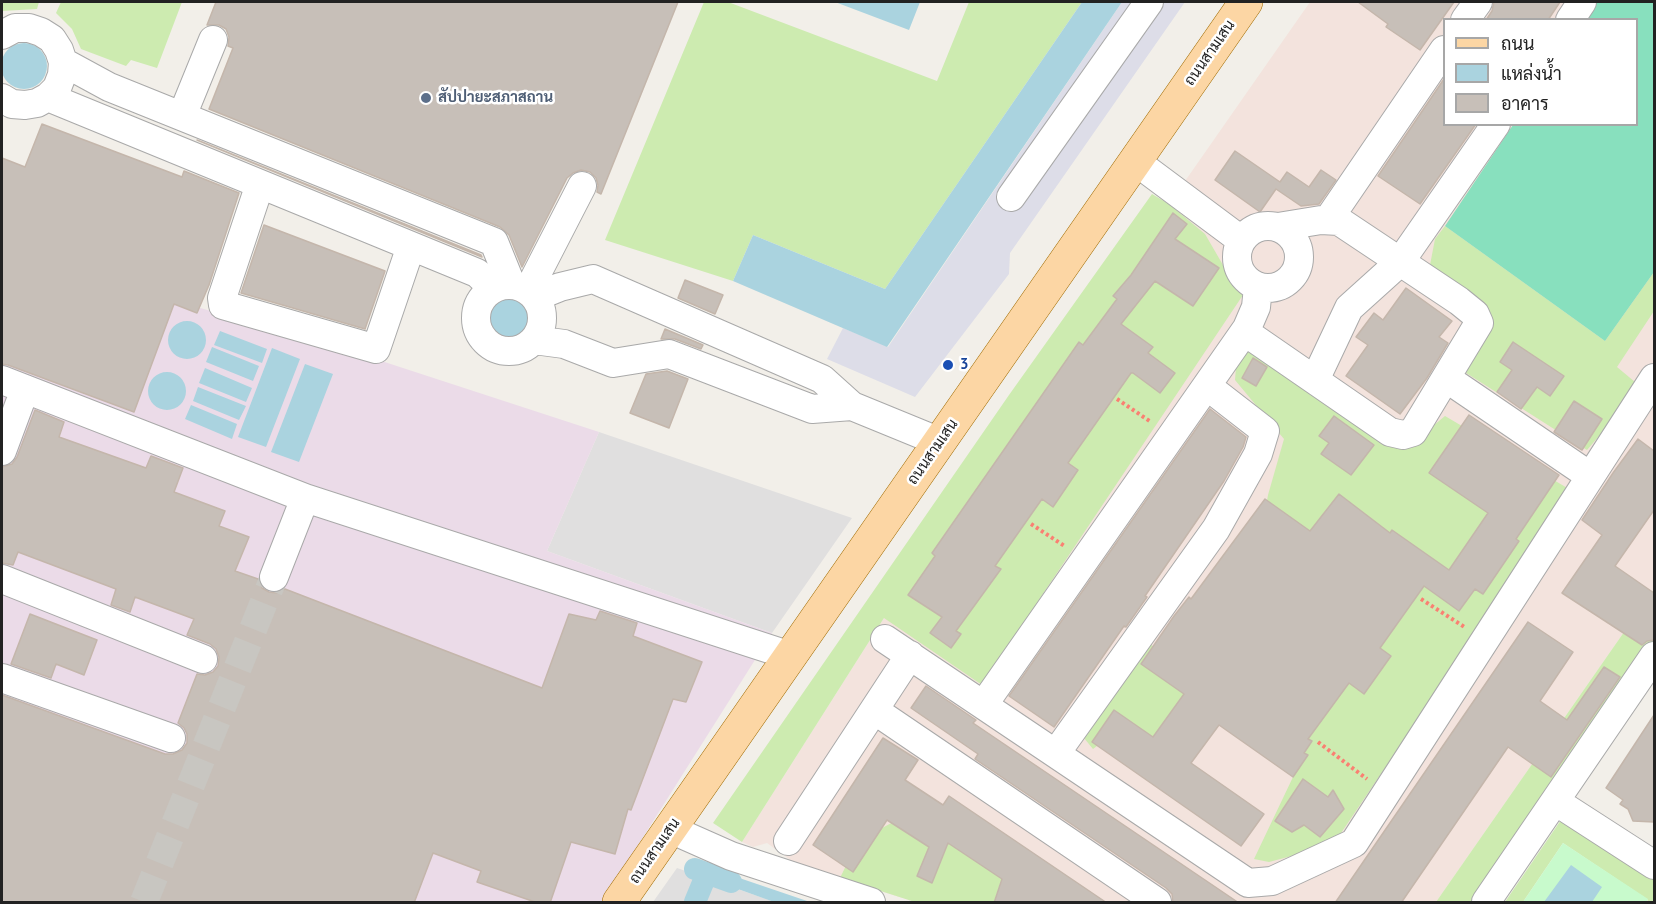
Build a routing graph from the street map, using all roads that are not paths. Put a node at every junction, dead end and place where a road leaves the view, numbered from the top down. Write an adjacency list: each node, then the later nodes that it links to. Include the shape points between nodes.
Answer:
1 (1149, 2): 18 (street)
2 (1246, 2): 15 (main road, ถนนสามเสน)
3 (1478, 2): 5 (street)
4 (1582, 2): 6 (street)
5 (1466, 18)
6 (1571, 18)
7 (2, 35): 10 (street, via 15,28 41,32 52,39)
8 (213, 40): 13 (street)
9 (1443, 51): 19 (street)
10 (63, 62): 11 (street, via 60,81); 13 (street, via 109,87)
11 (48, 97): 12 (street, via 25,105); 16 (street)
12 (2, 98)
13 (182, 116): 25 (street, via 494,242)
14 (1495, 126): 23 (street)
15 (1135, 162): 21 (street); 34 (main road, ถนนสามเสน)
16 (260, 184): 22 (street); 22 (street, via 222,298 223,305 376,350)
17 (582, 186): 25 (street)
18 (1011, 197)
19 (1328, 220): 20 (street); 23 (street, via 1339,221)
20 (1278, 227): 21 (street, via 1257,227); 24 (street, via 1287,232 1298,249 1297,270 1283,285)
21 (1241, 240): 24 (street, via 1236,260 1239,270)
22 (411, 246): 25 (street)
23 (1400, 262): 28 (street, via 1459,301 1475,314 1479,323); 30 (street, via 1349,308)
24 (1258, 287): 26 (street, via 1256,307)
25 (517, 290): 27 (street, via 542,314); 27 (street, via 484,295 478,304 479,335 495,349 506,351 526,346); 33 (street, via 560,287 593,279 822,379)
26 (1245, 332): 30 (street); 32 (street)
27 (534, 339): 33 (street, via 564,344 613,363 669,354 812,409)
28 (1446, 378): 30 (street, via 1413,432 1403,435 1390,432); 36 (street)
29 (1654, 378): 36 (street)
30 (1315, 380)
31 (14, 384): 35 (street); 37 (street)
32 (1207, 386): 46 (street); 49 (street, via 1265,431 1258,454 1216,529)
33 (852, 406): 34 (street)
34 (940, 442): 42 (main road, ถนนสามเสน)
35 (2, 452)
36 (1590, 476): 54 (street, via 1354,843)
37 (305, 498): 38 (street); 42 (street)
38 (274, 577)
39 (2, 579): 44 (street)
40 (885, 639): 41 (street)
41 (910, 655): 46 (street); 47 (street)
42 (791, 656): 51 (main road, ถนนสามเสน)
43 (1654, 656): 50 (street)
44 (203, 659)
45 (2, 678): 48 (street)
46 (984, 704): 49 (street)
47 (874, 710): 52 (street); 57 (street)
48 (171, 738)
49 (1056, 753): 54 (street, via 1248,883 1272,881)
50 (1555, 801): 53 (street); 58 (street)
51 (670, 830): 55 (main road, ถนนสามเสน); 56 (street, via 741,859)
52 (788, 841)
53 (1654, 865)
54 (1281, 890)
55 (619, 903)
56 (871, 903)
57 (1157, 903)
58 (1486, 903)

